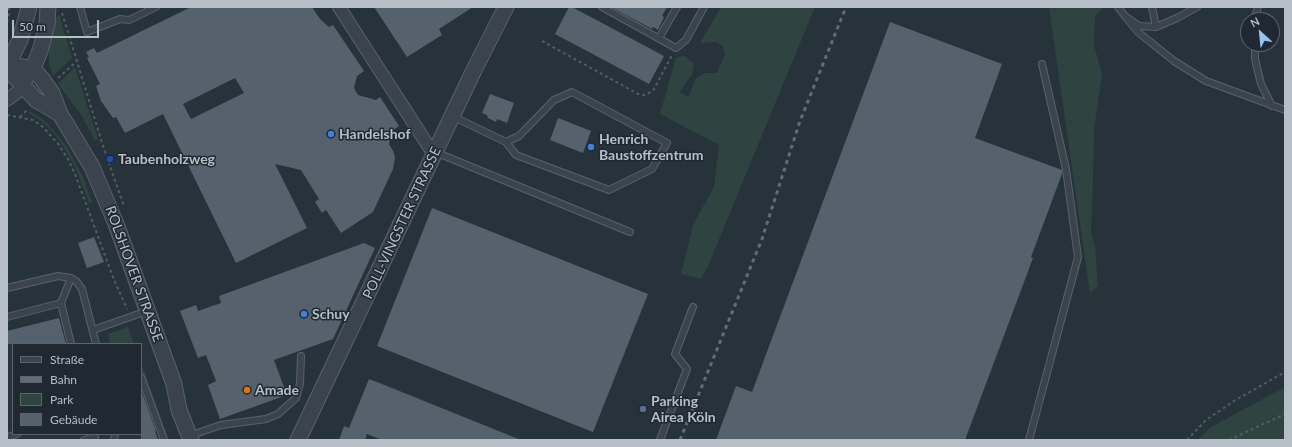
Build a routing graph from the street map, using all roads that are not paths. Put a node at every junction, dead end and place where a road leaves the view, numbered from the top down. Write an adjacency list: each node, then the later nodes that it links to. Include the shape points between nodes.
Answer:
1 (29, 7): 17 (street, via 20,40)
2 (48, 7): 19 (street, via 47,24)
3 (80, 7): 4 (lane, via 86,32 120,19 129,20)
4 (156, 7)
5 (339, 7): 27 (street, via 429,147)
6 (506, 7): 25 (street, POLL-VINGSTER STRASSE)
7 (602, 7): 15 (lane)
8 (677, 7): 15 (lane)
9 (704, 7): 15 (lane, via 686,40 676,48)
10 (1118, 7): 13 (lane)
11 (1152, 7): 14 (lane)
12 (1197, 7): 14 (lane)
13 (1125, 16): 14 (lane, via 1139,26); 22 (lane, via 1138,32 1174,61 1206,81)
14 (1156, 27)
15 (659, 38)
16 (1255, 52): 22 (lane, via 1261,84)
17 (7, 64): 19 (street); 20 (street, ROLSHOVER STRASSE)
18 (1042, 64): 46 (lane, via 1066,169 1078,257)
19 (33, 68): 20 (street); 24 (street, ROLSHOVER STRASSE, via 52,93)
20 (22, 85): 21 (street, via 19,91); 24 (street, ROLSHOVER STRASSE, via 36,100)
21 (7, 100)
22 (1272, 106): 23 (lane)
23 (1285, 110)
24 (60, 114): 33 (street, ROLSHOVER STRASSE, via 92,167 107,200)
25 (452, 116): 26 (lane); 27 (street, POLL-VINGSTER STRASSE)
26 (506, 142): 26 (lane, via 519,136 554,100 572,92 667,143 652,169 609,190 516,155)
27 (436, 151): 28 (lane); 44 (street, POLL-VINGSTER STRASSE)
28 (630, 232)
29 (71, 278): 30 (lane, via 58,276); 31 (lane); 35 (lane, via 82,289)
30 (7, 288)
31 (61, 303): 34 (lane); 36 (lane)
32 (694, 307): 45 (lane, via 675,354 687,369)
33 (147, 311): 35 (lane); 41 (street, ROLSHOVER STRASSE, via 174,384)
34 (7, 317)
35 (93, 330): 37 (lane)
36 (71, 343)
37 (96, 343)
38 (301, 356): 41 (lane, via 300,384 296,398 278,414 266,419 217,426)
39 (142, 380): 43 (lane)
40 (97, 437): 42 (lane)
41 (190, 438)
42 (84, 440)
43 (164, 440)
44 (298, 440)
45 (660, 440)
46 (1029, 440)

